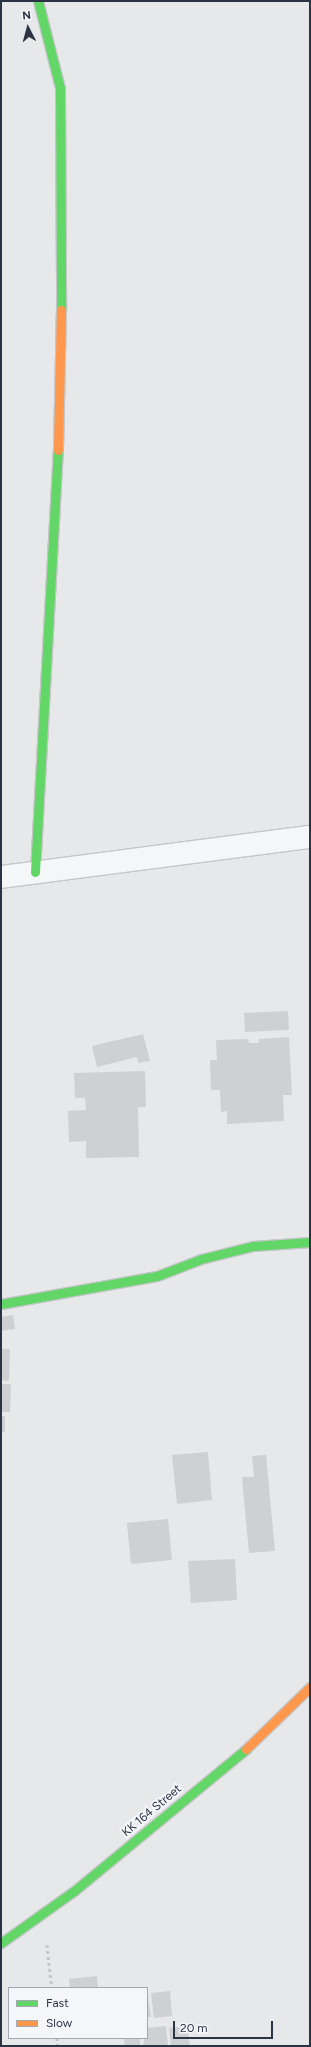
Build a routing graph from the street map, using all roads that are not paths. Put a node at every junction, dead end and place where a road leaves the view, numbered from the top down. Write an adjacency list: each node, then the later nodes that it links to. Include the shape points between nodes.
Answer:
1 (38, 1): 3 (street, via 60,88 61,388)
2 (310, 837): 3 (street)
3 (36, 872): 4 (street)
4 (1, 877)
5 (310, 1242): 6 (street, via 253,1246 201,1259 157,1276)
6 (1, 1304)
7 (310, 1687): 8 (street, KK 164 Street, via 258,1739 74,1891)
8 (1, 1943)

